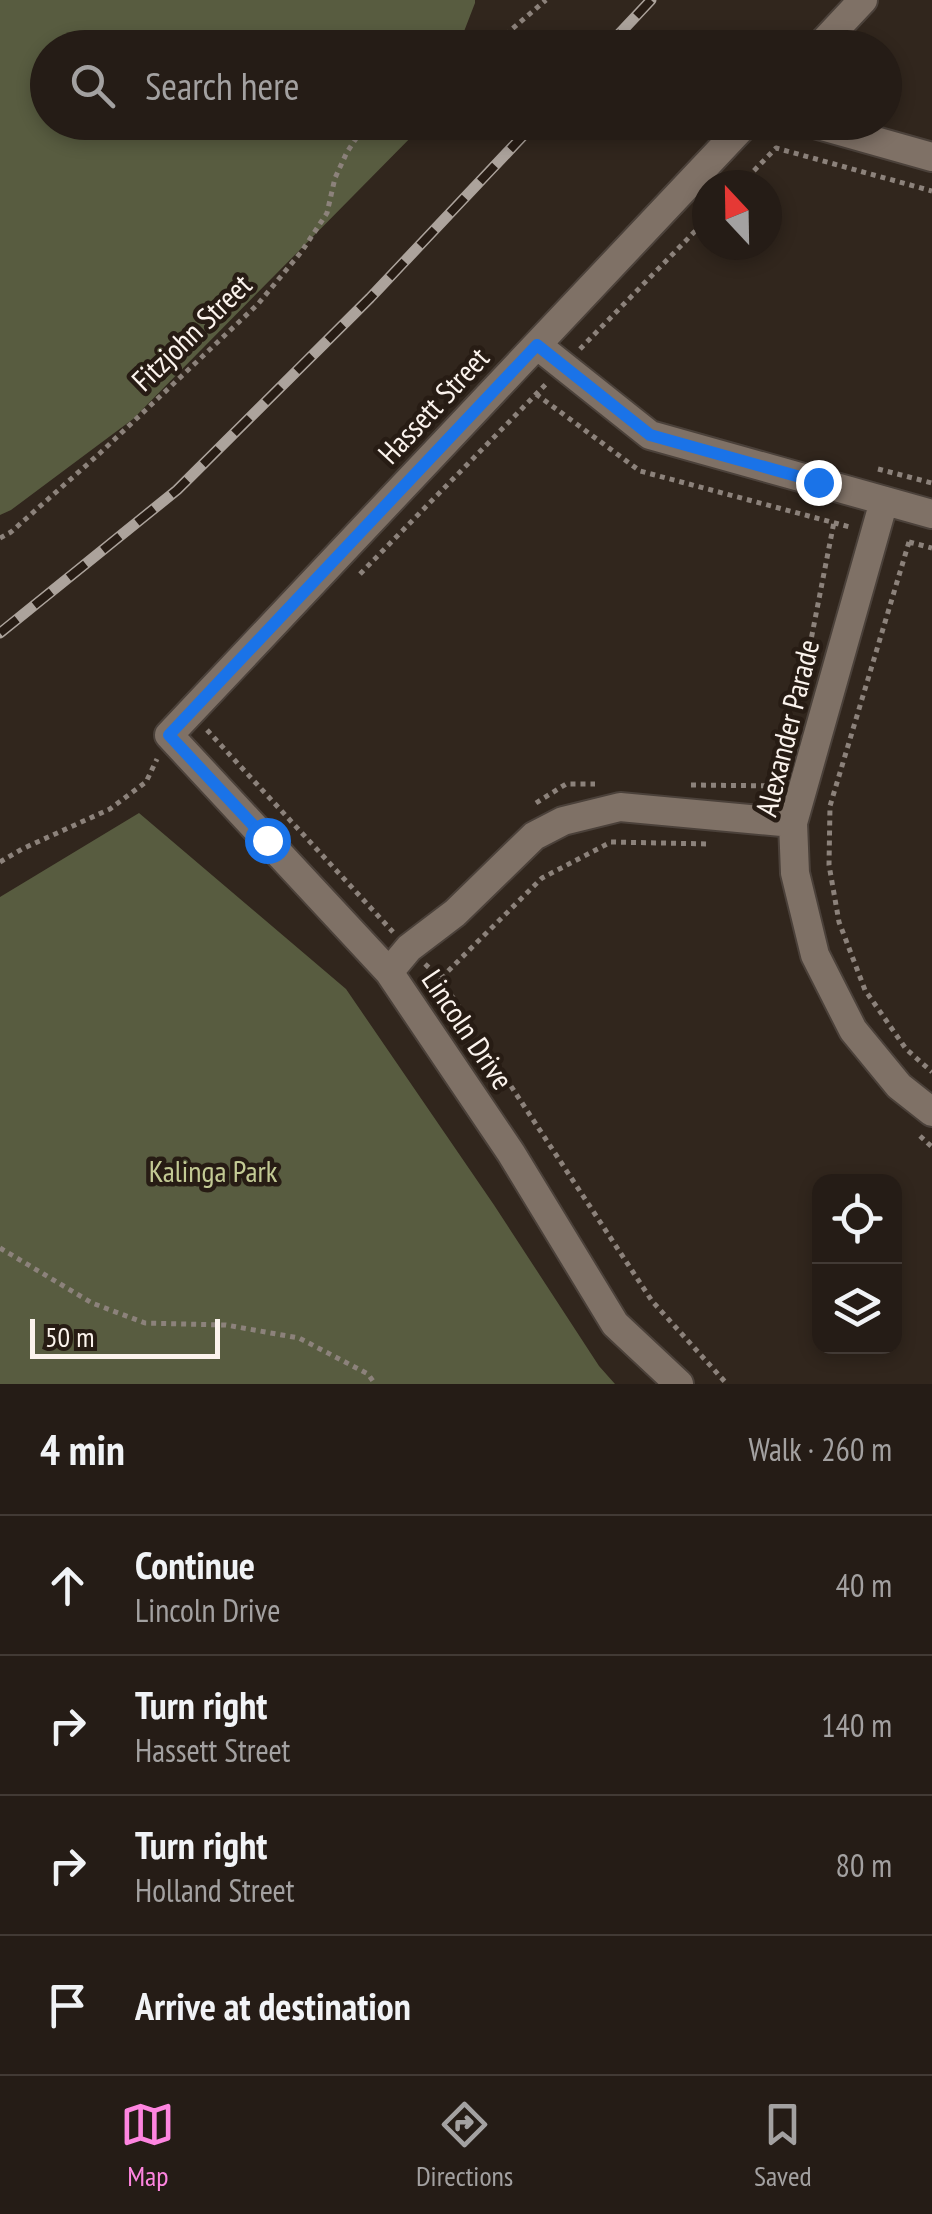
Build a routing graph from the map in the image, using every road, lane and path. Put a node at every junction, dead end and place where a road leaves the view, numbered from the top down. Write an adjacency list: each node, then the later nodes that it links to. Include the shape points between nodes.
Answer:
1 (546, 0): 3 (path)
2 (863, 0): 4 (street)
3 (511, 30)
4 (835, 30)
5 (356, 140): 20 (path, Fitzjohn Street, via 327,213 258,304)
6 (730, 140): 12 (street, Hassett Street)
7 (872, 140): 8 (street)
8 (932, 157)
9 (755, 170): 10 (path, via 776,148)
10 (932, 191)
11 (692, 234): 13 (path)
12 (537, 345): 13 (street); 23 (street, Hassett Street)
13 (564, 365): 14 (path); 17 (street, via 650,435)
14 (536, 394): 19 (path, via 640,471); 22 (path)
15 (875, 468): 16 (path)
16 (932, 483)
17 (884, 501): 18 (street); 19 (street, Alexander Parade)
18 (932, 514)
19 (875, 534): 24 (street, Alexander Parade)
20 (0, 538)
21 (932, 548): 29 (path, via 908,542 830,806 829,865 838,922 865,990 906,1049)
22 (358, 576)
23 (169, 735): 26 (path, via 146,782 110,809); 27 (street, Lincoln Drive)
24 (793, 823): 27 (street, via 620,807 563,821 534,836); 30 (street, Alexander Parade, via 795,873 814,955 853,1030 899,1086)
25 (722, 844): 28 (path, via 610,842 542,878)
26 (0, 862)
27 (389, 972): 33 (street, Lincoln Drive, via 615,1324)
28 (440, 978)
29 (932, 1072)
30 (932, 1112)
31 (0, 1248): 32 (path, via 92,1303 145,1323 226,1325 300,1338)
32 (375, 1384)
33 (679, 1384)

